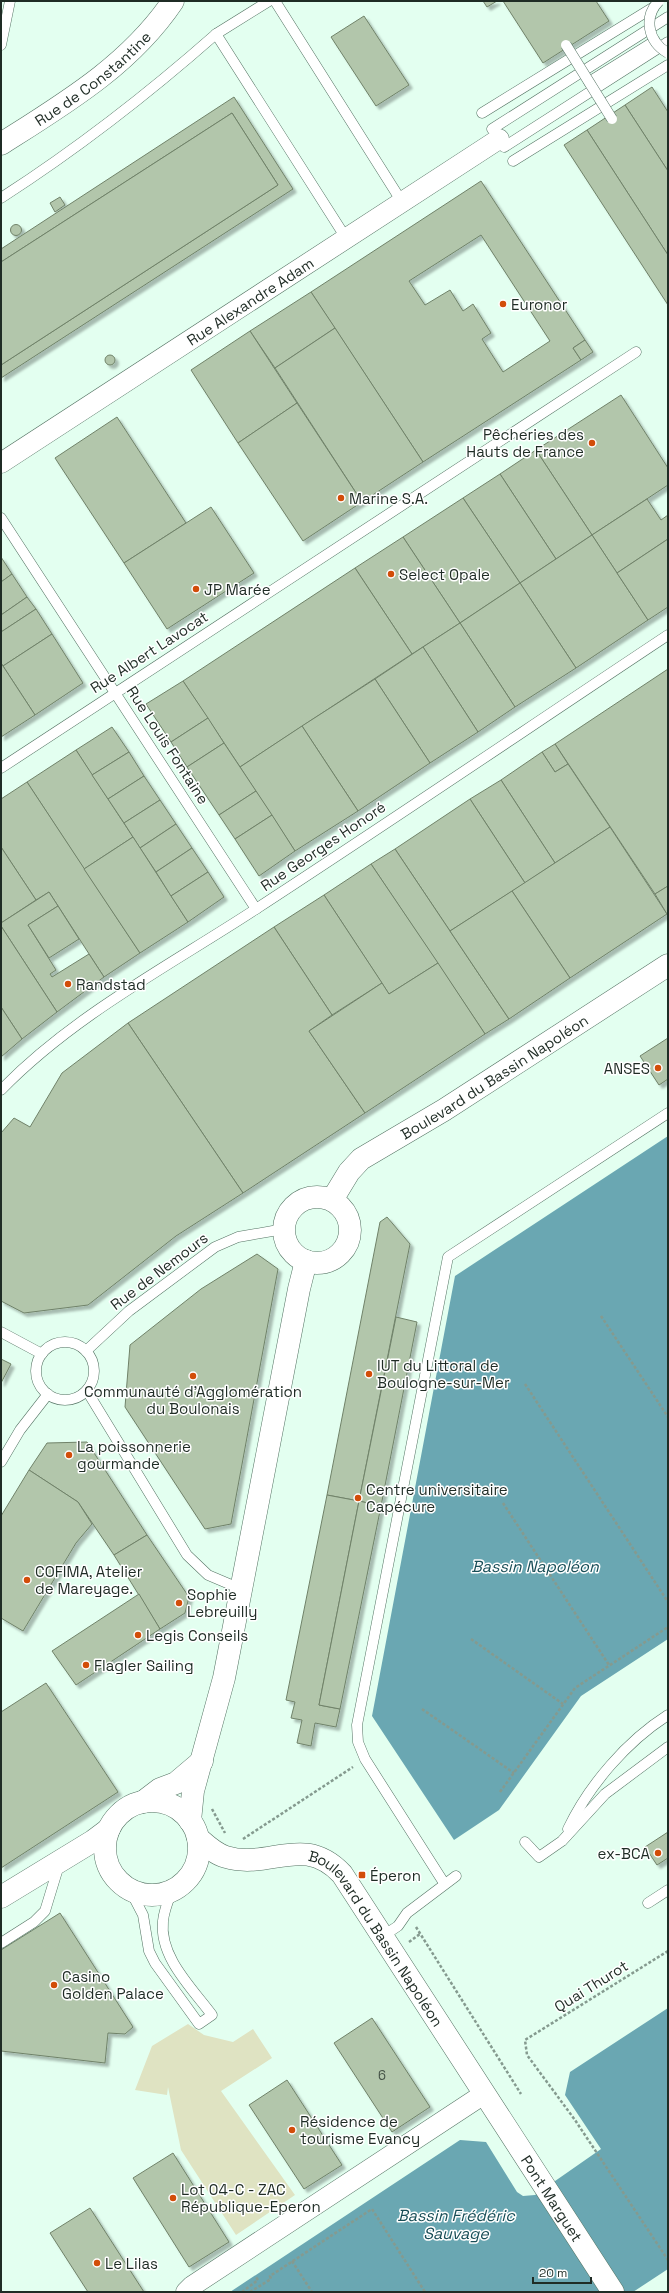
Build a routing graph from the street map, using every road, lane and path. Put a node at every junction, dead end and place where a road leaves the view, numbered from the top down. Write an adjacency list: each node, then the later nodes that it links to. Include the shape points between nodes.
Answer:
1 (10, 1): 11 (lane)
2 (184, 1): 6 (lane)
3 (269, 1): 8 (lane)
4 (275, 1): 22 (lane)
5 (657, 4): 9 (lane, bridge, via 650,24); 16 (lane)
6 (168, 8): 19 (main road, Rue de Constantine, via 141,41 112,68 69,101)
7 (668, 17): 18 (lane)
8 (216, 34): 21 (lane, via 171,74 93,136); 23 (lane)
9 (654, 41): 13 (lane, bridge); 15 (lane)
10 (668, 42): 18 (lane)
11 (1, 45)
12 (566, 45): 15 (lane, bridge)
13 (668, 53)
14 (668, 65): 20 (lane)
15 (589, 82): 17 (lane, bridge)
16 (482, 113)
17 (612, 119)
18 (498, 138): 22 (street, Rue Alexandre Adam)
19 (1, 144)
20 (513, 161)
21 (1, 198)
22 (402, 202): 23 (street, Rue Alexandre Adam)
23 (346, 238): 25 (street, Rue Alexandre Adam)
24 (636, 352): 28 (lane, Rue Albert Lavocat)
25 (1, 463)
26 (1, 518): 28 (lane, Rue Louis Fontaine)
27 (668, 635): 30 (lane, Rue Georges Honoré)
28 (115, 692): 29 (lane, Rue Albert Lavocat); 30 (lane, Rue Louis Fontaine)
29 (1, 768)
30 (256, 909): 32 (lane, Rue Georges Honoré, via 98,1010 48,1047)
31 (668, 965): 34 (main road, Boulevard du Bassin Napoléon, via 444,1110 361,1159 348,1172)
32 (1, 1090)
33 (668, 1113): 56 (lane, via 448,1257 357,1725 358,1742)
34 (332, 1200): 35 (main road, via 315,1196 302,1200 289,1212); 36 (main road, via 343,1208 350,1220 348,1243 333,1259 320,1263)
35 (284, 1229): 36 (main road, via 288,1245 296,1255); 39 (lane, Rue de Nemours, via 238,1236 215,1247 134,1307)
36 (306, 1261): 47 (main road)
37 (601, 1316): 44 (path)
38 (1, 1332): 40 (lane)
39 (86, 1351): 40 (lane, via 75,1343 63,1342 49,1347); 42 (lane, via 92,1359 94,1368 94,1378)
40 (42, 1354): 43 (lane, via 36,1373 41,1387)
41 (525, 1384): 48 (path)
42 (87, 1391): 43 (lane, via 68,1400); 47 (lane, via 187,1555 208,1575)
43 (48, 1394): 45 (lane, via 20,1430)
44 (668, 1417)
45 (1, 1462)
46 (503, 1503): 51 (path)
47 (242, 1589): 57 (main road, via 218,1706)
48 (668, 1602)
49 (668, 1627): 51 (path)
50 (471, 1639): 52 (path)
51 (610, 1665): 52 (path, via 575,1688)
52 (563, 1704): 58 (path)
53 (422, 1709): 58 (path)
54 (668, 1715): 63 (lane, via 655,1723 605,1770 577,1809)
55 (668, 1747): 63 (lane, via 605,1794)
56 (365, 1759): 65 (path, via 239,1842 228,1839); 68 (lane)
57 (202, 1761): 60 (main road, via 176,1783 160,1789); 62 (main road, via 193,1791)
58 (514, 1773): 59 (path)
59 (500, 1792)
60 (143, 1802): 61 (main road, via 122,1811); 62 (main road, via 170,1805 181,1812)
61 (109, 1829): 66 (main road); 69 (main road, via 104,1849 107,1864 118,1881)
62 (194, 1830): 65 (main road, Boulevard du Bassin Napoléon, via 212,1850); 71 (main road, via 199,1853 195,1867 188,1879)
63 (562, 1841): 64 (lane, via 539,1857)
64 (525, 1842)
65 (226, 1857): 75 (main road, Boulevard du Bassin Napoléon, via 264,1858 301,1853 325,1859 342,1874)
66 (60, 1861): 72 (main road); 76 (lane, via 45,1911 34,1922)
67 (456, 1876): 68 (lane)
68 (444, 1884): 74 (lane)
69 (130, 1890): 71 (main road, via 149,1896); 79 (lane, via 143,1915 149,1951)
70 (668, 1890): 73 (lane)
71 (172, 1891): 78 (lane, via 164,1912 162,1927 164,1943)
72 (1, 1897)
73 (648, 1904)
74 (407, 1913): 75 (lane, via 398,1926); 81 (path)
75 (383, 1936): 80 (main road, Boulevard du Bassin Napoléon)
76 (1, 1944)
77 (668, 1950): 83 (path, Quai Thurot, via 525,2040 527,2055 575,2120)
78 (171, 1958): 79 (lane); 79 (lane, via 212,2015 199,2024)
79 (158, 1968)
80 (484, 2094): 82 (main road, Boulevard du Bassin Napoléon); 86 (street)
81 (520, 2094)
82 (504, 2125): 91 (main road, Pont Marguet)
83 (668, 2260)
84 (292, 2261): 88 (path, via 270,2276 271,2279); 89 (path); 90 (path, via 372,2209)
85 (255, 2276): 87 (path, via 258,2280)
86 (186, 2292)
87 (242, 2292)
88 (250, 2292)
89 (312, 2292)
90 (426, 2292)
91 (614, 2292)

